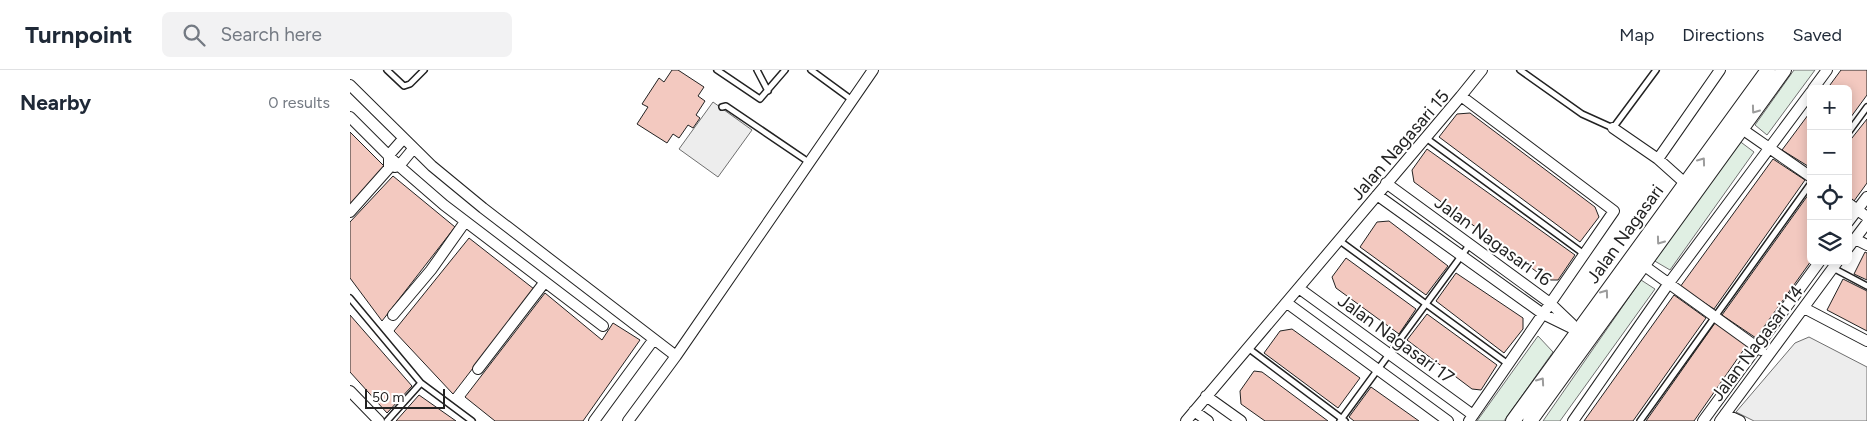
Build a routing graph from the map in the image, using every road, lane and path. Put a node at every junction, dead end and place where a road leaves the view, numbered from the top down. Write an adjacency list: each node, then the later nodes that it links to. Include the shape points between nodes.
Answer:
1 (387, 70): 2 (lane, via 404,86)
2 (424, 70)
3 (717, 70): 17 (lane, via 757,99)
4 (757, 70): 17 (lane)
5 (785, 70): 17 (lane)
6 (811, 70): 20 (lane)
7 (873, 70): 20 (street)
8 (1482, 70): 18 (street)
9 (1520, 70): 24 (lane, via 1582,114)
10 (1656, 70): 24 (lane)
11 (1720, 70): 32 (street)
12 (1768, 70): 37 (street, Jalan Nagasari, one-way to 12)
13 (1784, 70): 25 (street, Jalan Nagasari, one-way to 25)
14 (1827, 70): 16 (street)
15 (350, 85): 28 (street)
16 (1816, 85)
17 (768, 91)
18 (1461, 96): 27 (street, Jalan Nagasari 15); 53 (street, Jalan Nagasari 15, via 1612,208 1613,215)
19 (1807, 97): 29 (street)
20 (852, 100): 33 (street)
21 (722, 107): 33 (lane, via 726,106)
22 (1867, 108): 26 (lane)
23 (350, 117): 31 (street)
24 (1613, 128): 32 (street)
25 (1742, 129): 29 (street); 55 (street, Jalan Nagasari, one-way to 55)
26 (1850, 130)
27 (1426, 138): 36 (street, Jalan Nagasari 15); 53 (lane)
28 (403, 139): 30 (street); 31 (street)
29 (1769, 148): 35 (street); 59 (street)
30 (413, 149): 34 (street); 72 (street, via 482,208)
31 (389, 155): 34 (street)
32 (1658, 159): 37 (street)
33 (810, 163): 78 (street)
34 (394, 167): 43 (street); 46 (street)
35 (1808, 175)
36 (1386, 183): 39 (street, Jalan Nagasari 15); 51 (street, Jalan Nagasari 16)
37 (1686, 184): 55 (street, Jalan Nagasari)
38 (1807, 188): 69 (lane)
39 (1377, 195): 49 (street, Jalan Nagasari 15); 54 (street)
40 (1867, 197): 42 (street)
41 (1852, 206): 42 (street)
42 (1858, 210): 44 (street); 45 (street)
43 (350, 212)
44 (1867, 217)
45 (1850, 220)
46 (466, 222): 58 (street); 68 (street)
47 (1867, 223): 48 (street)
48 (1855, 239): 50 (street); 52 (street)
49 (1340, 241): 61 (street, Jalan Nagasari 15); 65 (lane)
50 (1852, 243)
51 (1470, 244): 54 (lane); 64 (street, Jalan Nagasari 16)
52 (1867, 245)
53 (1585, 255): 64 (street, Jalan Nagasari 15)
54 (1461, 257): 65 (lane); 67 (street)
55 (1637, 260): 59 (street); 71 (street, Jalan Nagasari)
56 (1817, 265): 74 (street, Jalan Nagasari 14)
57 (1836, 265): 60 (lane); 66 (street, Jalan Nagasari 14)
58 (544, 283): 70 (street); 80 (street)
59 (1669, 284): 69 (street); 100 (street)
60 (1867, 286)
61 (1300, 289): 63 (street, Jalan Nagasari 15); 76 (street, Jalan Nagasari 17)
62 (350, 298): 82 (lane)
63 (1287, 303): 75 (street, Jalan Nagasari 15); 81 (street)
64 (1550, 303): 67 (street, Jalan Nagasari 15); 71 (street, Jalan Nagasari 16)
65 (1425, 304): 76 (lane); 79 (lane)
66 (1804, 308): 73 (street); 77 (street, Jalan Nagasari 14)
67 (1543, 314): 71 (street); 79 (street, Jalan Nagasari 15)
68 (393, 315)
69 (1714, 316): 74 (street); 101 (lane)
70 (603, 326)
71 (1583, 334): 98 (street, Jalan Nagasari, one-way to 71); 99 (street, Jalan Nagasari)
72 (654, 339): 78 (street); 92 (street)
73 (1867, 341)
74 (1756, 347): 77 (street); 102 (street, Jalan Nagasari 14)
75 (1248, 348): 84 (street, Jalan Nagasari 15); 88 (lane)
76 (1388, 354): 81 (lane); 87 (street, Jalan Nagasari 17)
77 (1769, 355): 86 (street, Jalan Nagasari 14)
78 (676, 356): 93 (street)
79 (1508, 364): 87 (street, Jalan Nagasari 15)
80 (478, 369)
81 (1377, 369): 88 (lane); 97 (street)
82 (422, 383): 90 (lane); 91 (lane)
83 (350, 391): 89 (street)
84 (1206, 396): 85 (street, Jalan Nagasari 15); 96 (street)
85 (1194, 411): 94 (street, Jalan Nagasari 15); 95 (street)
86 (1723, 417): 103 (street)
87 (1471, 418)
88 (1342, 420)
89 (379, 421)
90 (387, 421)
91 (472, 421)
92 (594, 421)
93 (628, 421)
94 (1186, 421)
95 (1208, 421)
96 (1241, 421)
97 (1448, 421)
98 (1513, 421)
99 (1530, 421)
100 (1573, 421)
101 (1640, 421)
102 (1703, 421)
103 (1740, 421)

